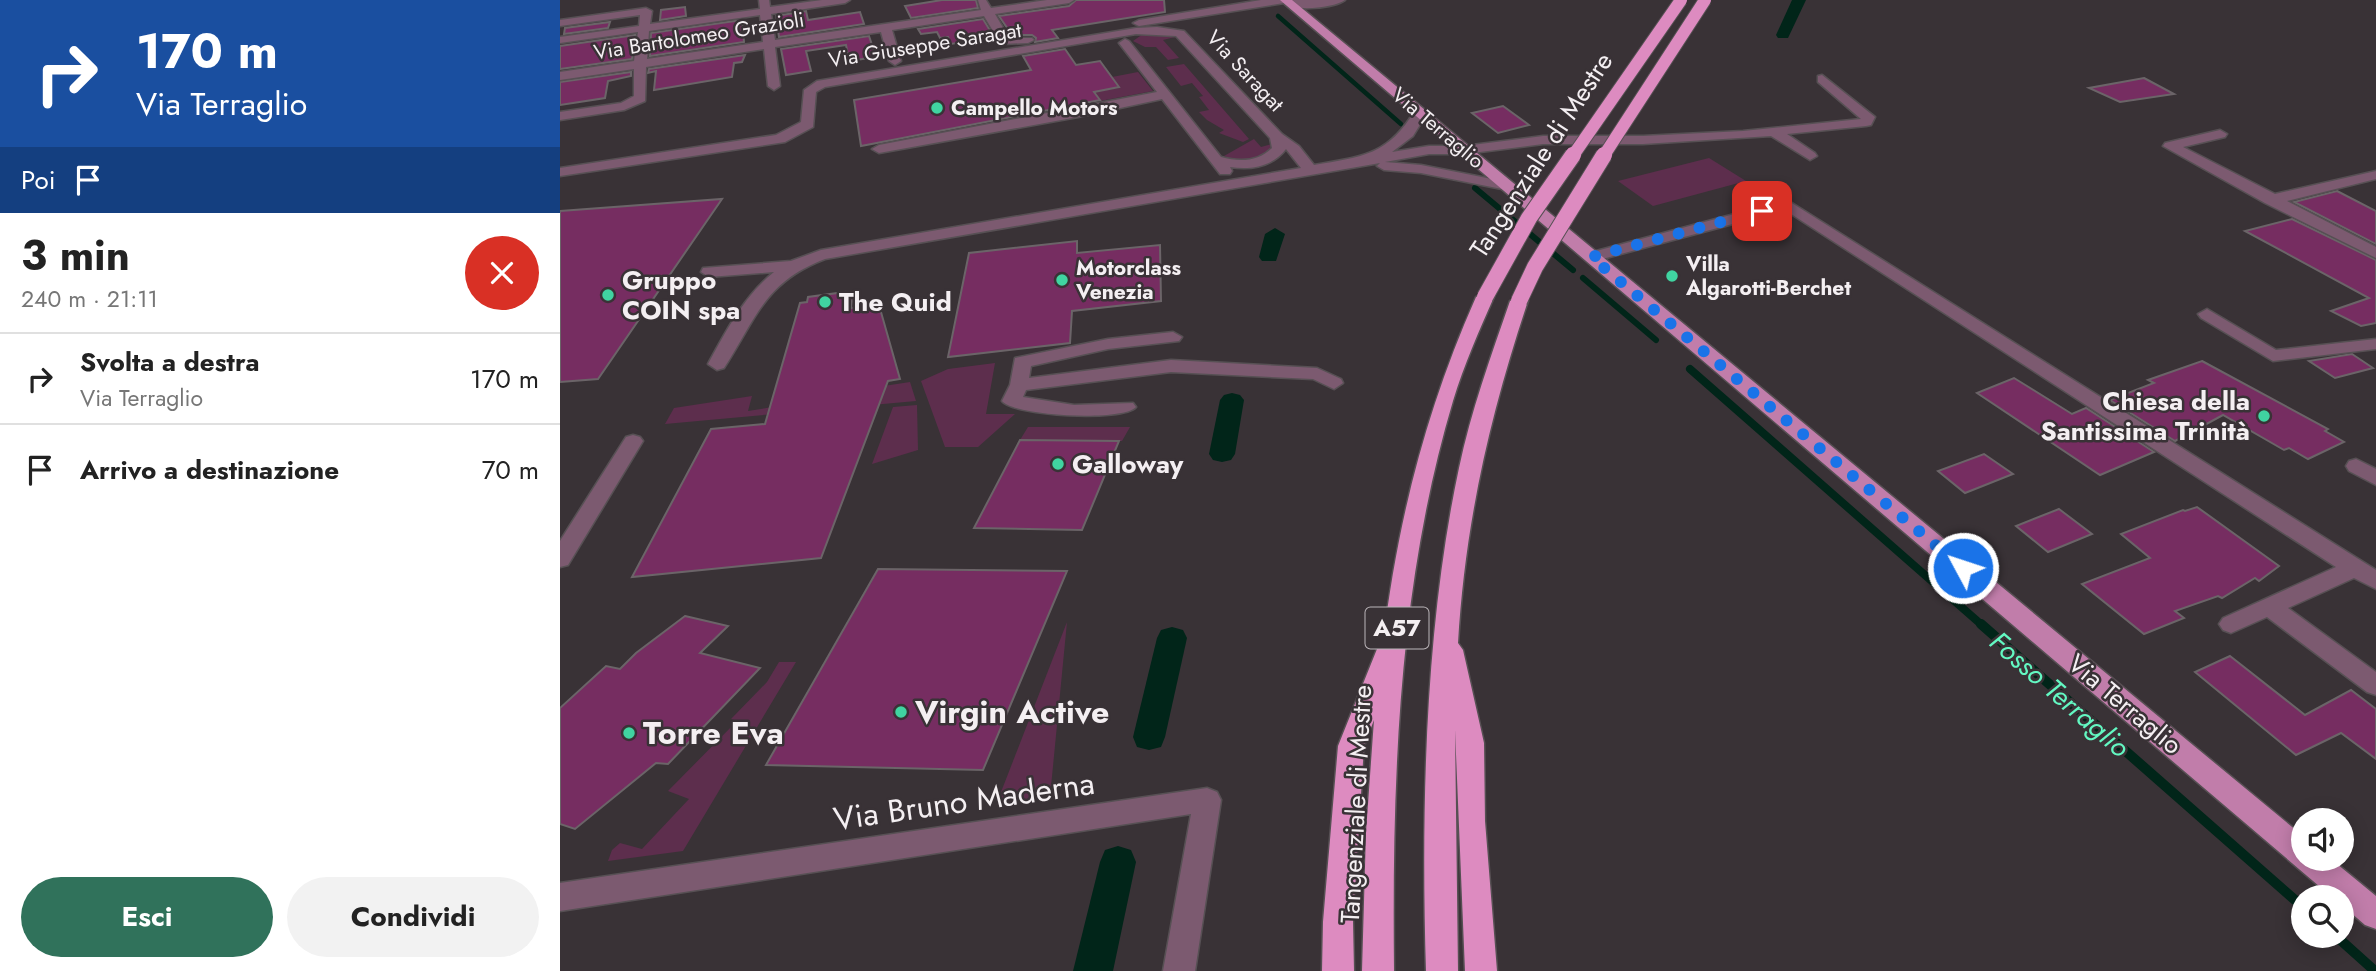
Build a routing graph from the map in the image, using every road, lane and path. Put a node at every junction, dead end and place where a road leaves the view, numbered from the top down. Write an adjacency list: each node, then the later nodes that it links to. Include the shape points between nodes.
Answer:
1 (845, 0): 8 (street)
2 (981, 0): 9 (street)
3 (1069, 0): 9 (street, Via Bartolomeo Grazioli)
4 (1340, 0): 7 (street)
5 (1681, 0): 61 (highway, Tangenziale di Mestre / A57, bridge, via 1529,218 1485,297 1439,415)
6 (1705, 0): 60 (highway, Tangenziale di Mestre / A57, bridge, via 1569,211 1519,301 1469,469)
7 (1285, 1): 9 (street, via 1016,42 1005,42); 24 (main road, Via Terraglio)
8 (764, 6): 12 (street); 17 (street)
9 (988, 12): 11 (street, Via Bartolomeo Grazioli)
10 (560, 23): 12 (street, via 646,11)
11 (884, 27): 17 (street, Via Bartolomeo Grazioli); 18 (street)
12 (644, 29): 14 (street); 19 (street)
13 (1157, 30): 15 (street); 16 (street, via 1133,35); 28 (street, Via Saragat, via 1180,33)
14 (560, 40)
15 (1086, 40): 16 (street); 35 (street, Via Giuseppe Saragat, via 821,84 810,90 810,121 786,137)
16 (1125, 43): 23 (street)
17 (768, 44): 19 (street, Via Bartolomeo Grazioli); 22 (street)
18 (895, 61)
19 (640, 64): 20 (street, Via Bartolomeo Grazioli); 25 (street, via 640,98 635,102)
20 (560, 76)
21 (1822, 79): 26 (street, via 1868,117 1866,122)
22 (774, 86)
23 (1168, 98): 29 (street, via 1136,108 1079,113); 32 (street)
24 (1420, 113): 30 (main road, Via Terraglio); 33 (street, via 1397,143)
25 (560, 116)
26 (1774, 132): 30 (street, via 1543,140); 31 (street)
27 (2220, 134): 40 (street, via 2170,146)
28 (1277, 137): 32 (street, Via Saragat, via 1279,149 1270,158 1244,164); 36 (street, via 1294,149)
29 (879, 149)
30 (1466, 152): 33 (street, via 1429,150); 34 (street, via 1464,161); 39 (main road, Via Terraglio)
31 (1810, 156)
32 (1217, 160): 38 (street)
33 (1361, 163): 34 (street); 36 (street)
34 (1421, 169): 39 (street)
35 (560, 172)
36 (1312, 172): 38 (street)
37 (2376, 175): 40 (street)
38 (1233, 185): 43 (street, via 821,255)
39 (1507, 186): 42 (main road, Via Terraglio)
40 (2270, 200): 41 (street)
41 (2376, 253)
42 (1591, 257): 56 (street, via 1787,205); 63 (main road, Via Terraglio)
43 (791, 266): 44 (street); 48 (street, via 755,299)
44 (709, 272)
45 (2207, 314): 47 (street, via 2273,356)
46 (1173, 337): 50 (street, via 1108,344 1022,362)
47 (2376, 344)
48 (717, 364)
49 (1334, 383): 50 (street, via 1317,374 1171,366)
50 (1019, 385): 51 (street, via 1013,401 1074,411)
51 (1126, 407)
52 (633, 441): 55 (street)
53 (2356, 466): 54 (street)
54 (2376, 478)
55 (560, 559)
56 (2356, 567): 57 (street); 58 (street)
57 (2376, 581)
58 (2271, 608): 59 (street); 62 (street)
59 (2231, 624)
60 (1445, 626): 70 (highway, Tangenziale di Mestre / A57); 71 (highway, A57, via 1471,743)
61 (1397, 628): 68 (highway, A57, via 1351,746); 69 (highway, Tangenziale di Mestre / A57, via 1382,813)
62 (2376, 685)
63 (2291, 844)
64 (2323, 871): 66 (main road)
65 (560, 897): 67 (street, Via Bruno Maderna, via 1207,800)
66 (2376, 915)
67 (1179, 971)
68 (1338, 971)
69 (1378, 971)
70 (1442, 971)
71 (1481, 971)

